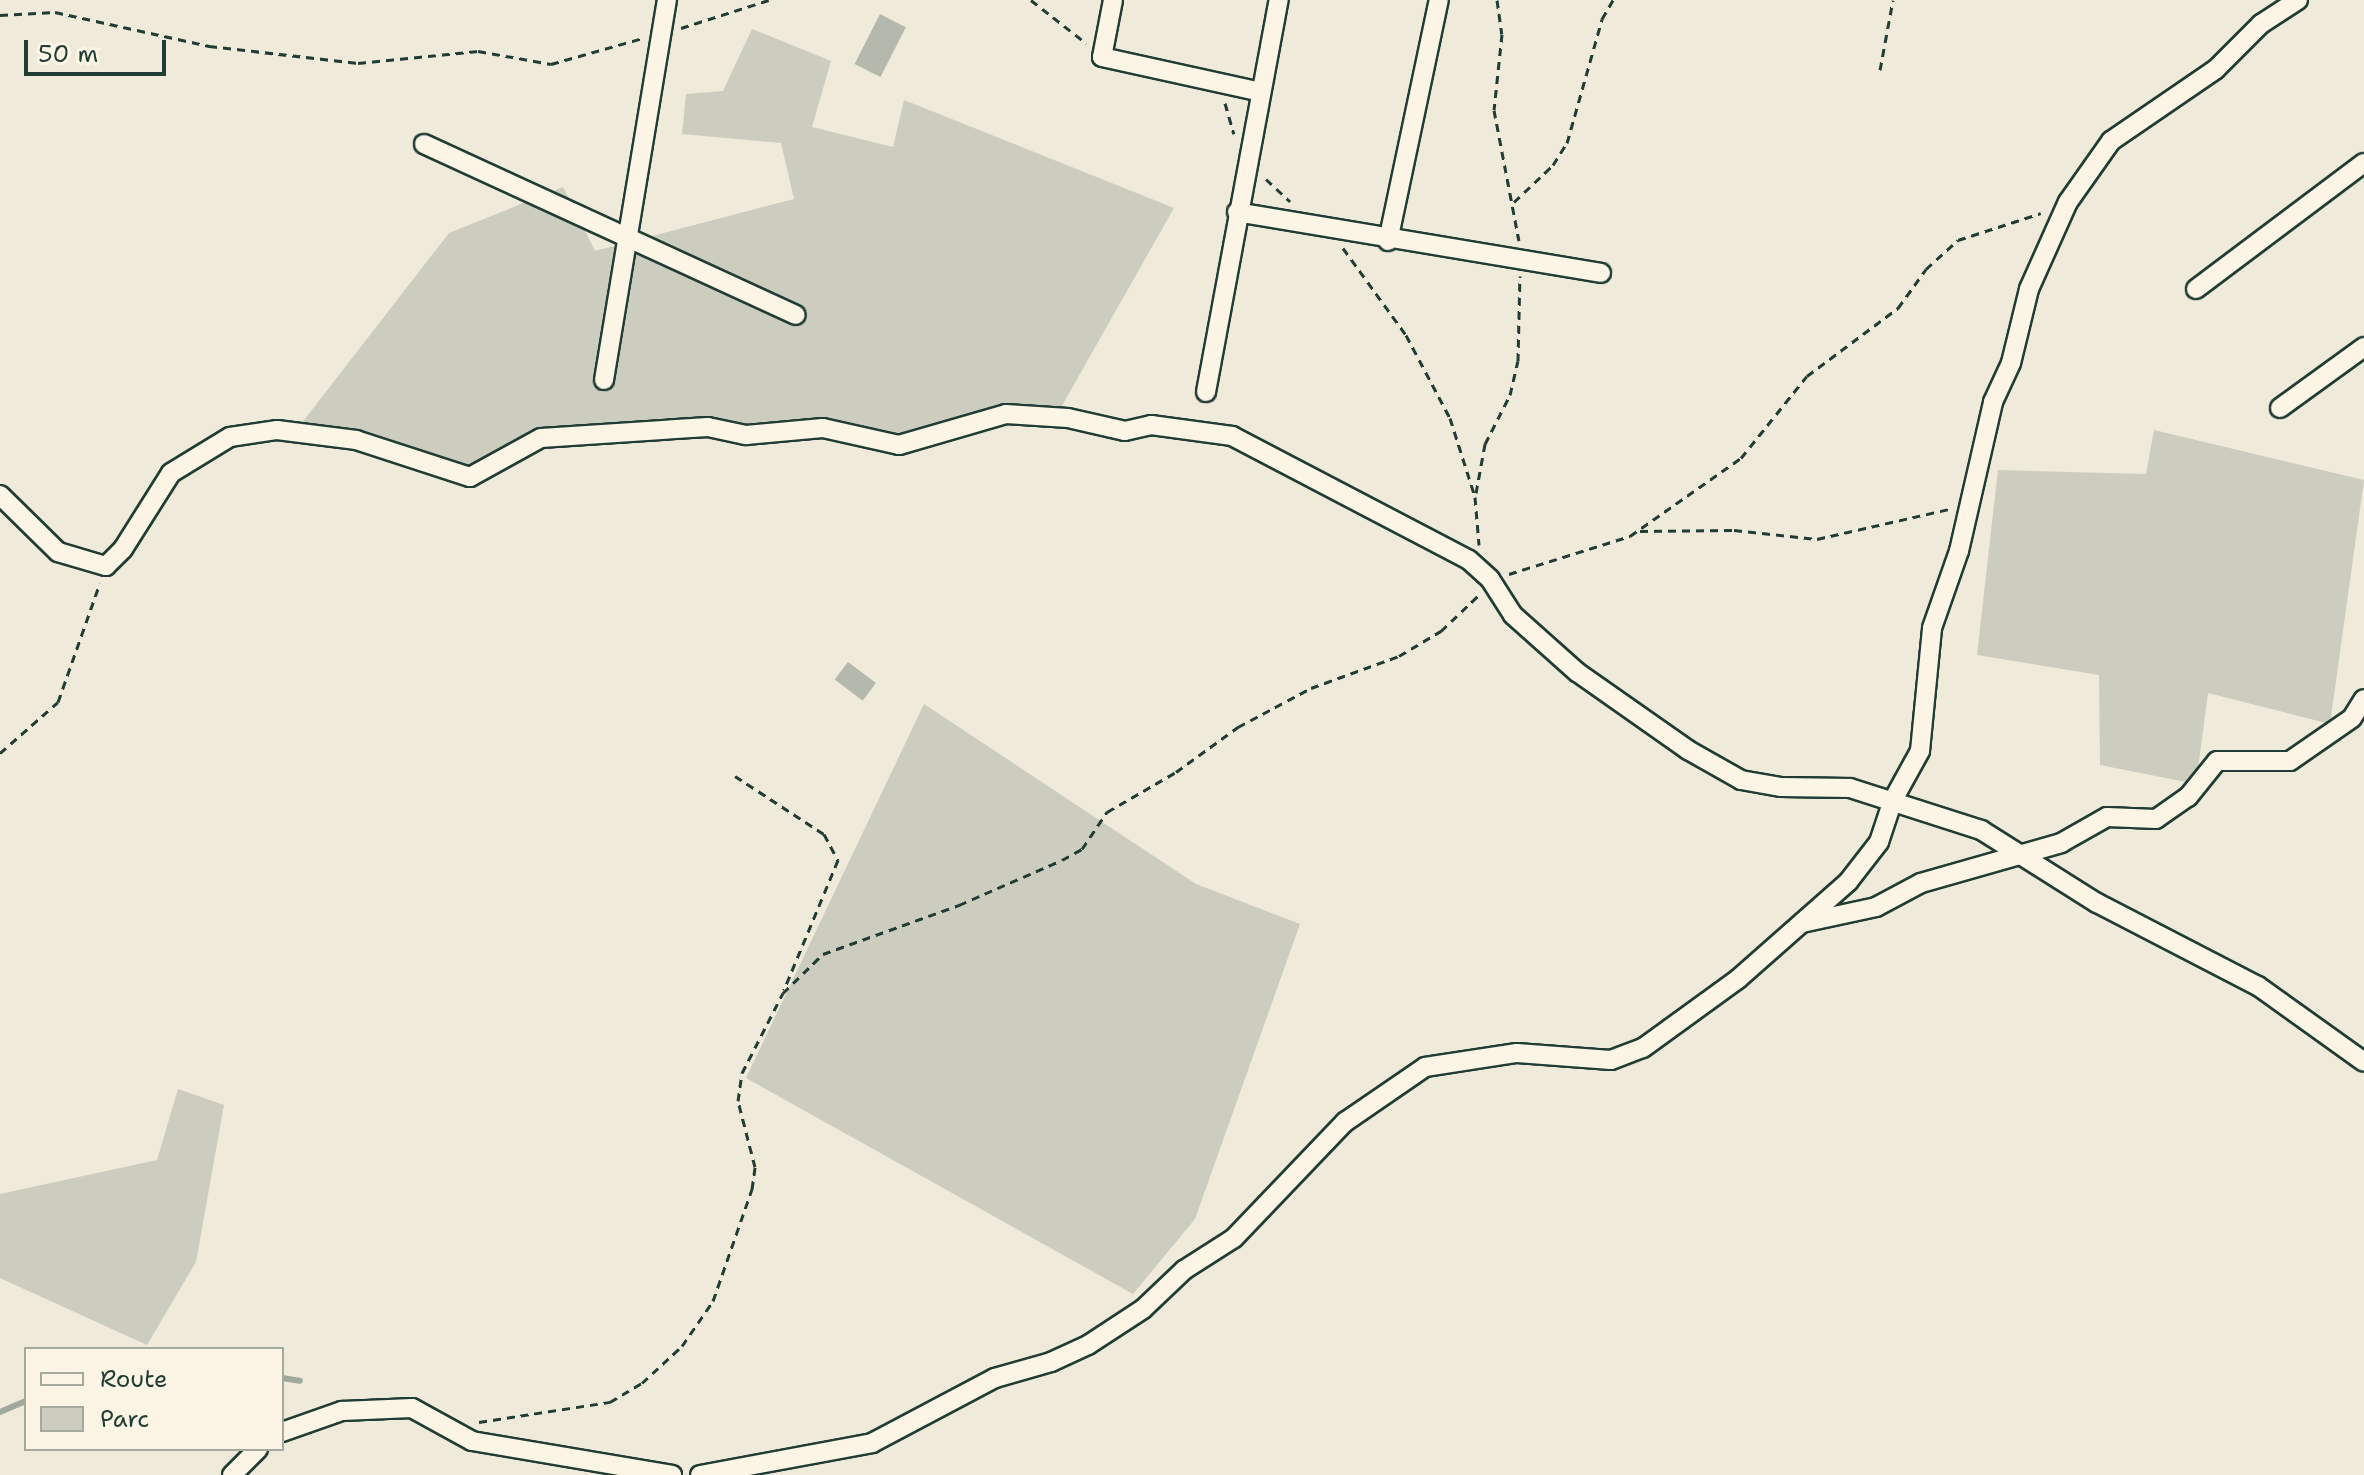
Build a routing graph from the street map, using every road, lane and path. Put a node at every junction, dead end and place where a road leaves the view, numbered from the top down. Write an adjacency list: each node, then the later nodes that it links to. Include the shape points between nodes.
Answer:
1 (667, 0): 11 (street)
2 (769, 0): 11 (path)
3 (1031, 0): 12 (path)
4 (1113, 0): 12 (street)
5 (1279, 0): 14 (street)
6 (1439, 0): 25 (street)
7 (1613, 0): 19 (path, via 1597,32 1567,143 1553,165)
8 (1893, 0): 13 (path)
9 (2298, 0): 20 (street, via 2261,24 2216,69 2111,141)
10 (0, 15): 11 (path, via 55,12 209,46 358,63 478,51 551,64)
11 (662, 34): 24 (street)
12 (1102, 57): 14 (street)
13 (1880, 70)
14 (1261, 92): 17 (street)
15 (1224, 101): 17 (path)
16 (424, 144): 24 (street)
17 (1247, 160): 21 (path); 22 (street)
18 (2364, 163): 27 (street)
19 (1514, 202)
20 (2068, 202): 34 (street, via 2029,289 2011,363 1993,402); 35 (path, via 1958,240 1926,269 1898,308 1807,376 1741,458)
21 (1296, 205)
22 (1237, 212): 23 (street); 31 (street)
23 (1328, 230): 25 (street); 37 (path, via 1406,335 1450,418 1475,497)
24 (628, 238): 28 (street); 30 (street)
25 (1388, 241): 26 (street)
26 (1601, 273)
27 (2196, 289)
28 (796, 315)
29 (2364, 347): 32 (street)
30 (604, 380)
31 (1206, 392)
32 (2280, 408)
33 (0, 495): 36 (street, via 58,552)
34 (1971, 502): 35 (path, via 1817,539 1734,530); 41 (street, via 1932,628 1920,751)
35 (1637, 532): 37 (path)
36 (106, 566): 37 (street, via 123,549 171,473 230,437 277,430 356,440 470,477 541,438 708,427 746,435 823,428 899,445 1006,414 1068,418 1125,431 1151,425 1232,436 1342,498 1392,517); 39 (path, via 58,702)
37 (1490, 579): 41 (street, via 1513,615 1577,672 1688,750 1741,780 1781,787 1850,788); 44 (path, via 1475,604 1441,631 1399,656 1311,688 1238,727 1176,772 1107,812 1072,855 959,905 823,954)
38 (2364, 699): 42 (street, via 2341,727 2290,761 2217,761 2188,797 2156,819 2107,817 2061,843)
39 (0, 753)
40 (735, 776): 44 (path, via 824,834 838,860)
41 (1893, 800): 42 (street, via 1981,830); 43 (street, via 1879,842 1848,882)
42 (2021, 853): 43 (street, via 1921,883 1876,907); 45 (street, via 2097,903 2258,986)
43 (1795, 925): 49 (street, via 1738,979 1643,1048 1611,1060 1517,1053 1425,1067 1345,1122 1234,1238 1088,1345 995,1378 872,1443)
44 (783, 993): 46 (path, via 742,1073 738,1101 755,1167 752,1189 713,1301 682,1346 642,1383 610,1402 478,1423)
45 (2364, 1062)
46 (440, 1423): 47 (street, via 412,1408 390,1406 342,1411); 51 (street, via 472,1441)
47 (284, 1431)
48 (256, 1451): 50 (street)
49 (731, 1471): 52 (street); 53 (street)
50 (232, 1475)
51 (672, 1475)
52 (700, 1475)
53 (764, 1475)

